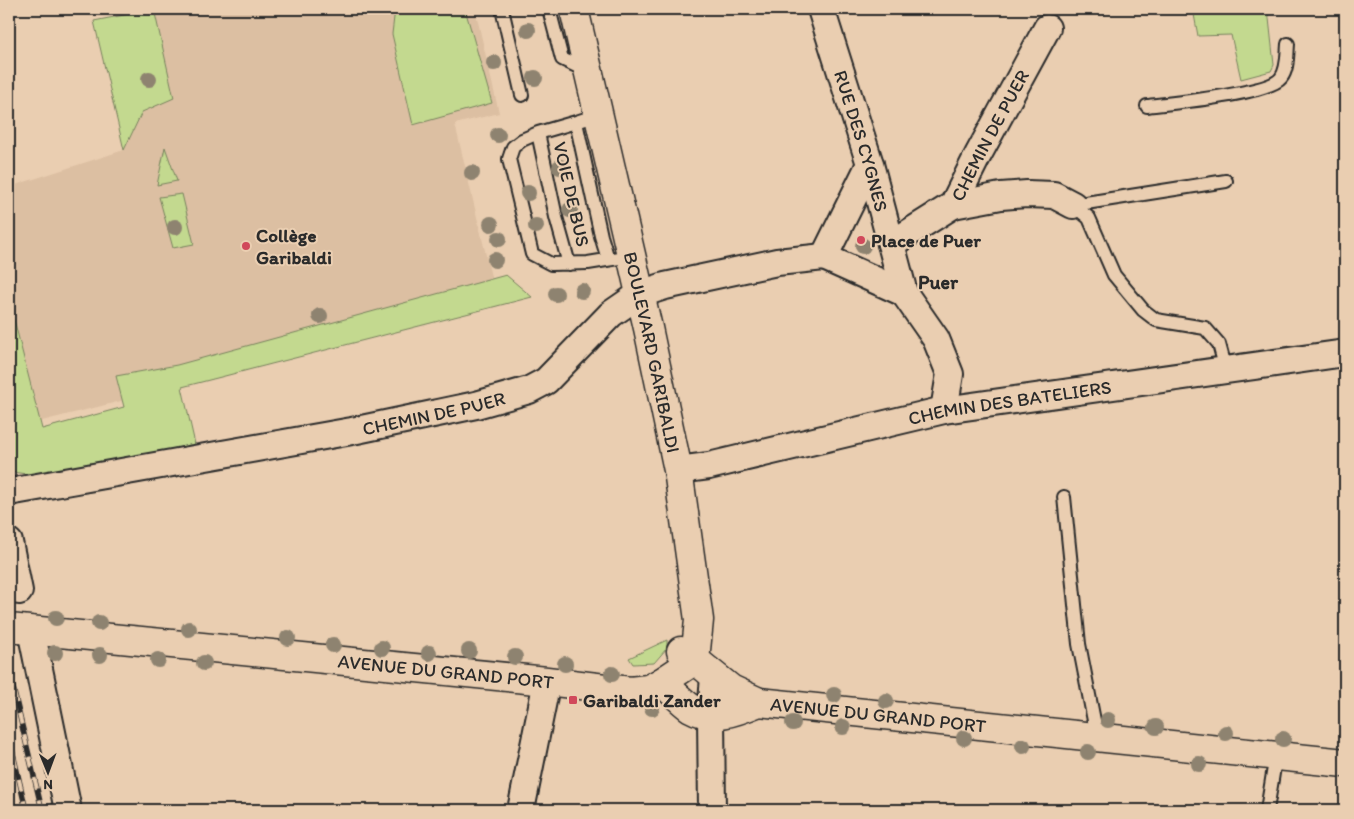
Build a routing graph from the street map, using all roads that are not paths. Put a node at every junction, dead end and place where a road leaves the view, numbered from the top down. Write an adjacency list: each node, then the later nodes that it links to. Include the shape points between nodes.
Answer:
1 (502, 9): 6 (lane)
2 (821, 9): 10 (street, RUE DES CYGNES)
3 (570, 10): 8 (main road, BOULEVARD GARIBALDI, via 588,71)
4 (1047, 28): 12 (street, CHEMIN DE PUER)
5 (1288, 44): 7 (lane, via 1285,71 1280,80 1268,86 1249,92)
6 (522, 95)
7 (1147, 106)
8 (587, 118): 9 (lane, VOIE DE BUS); 16 (main road, BOULEVARD GARIBALDI)
9 (538, 133): 17 (lane, VOIE DE BUS); 17 (lane, VOIE DE BUS, via 513,147 509,159 532,254 551,264)
10 (870, 164): 14 (street, RUE DES CYGNES); 15 (street)
11 (1226, 181): 13 (lane)
12 (953, 205): 13 (street, via 1027,194 1054,195); 14 (street, CHEMIN DE PUER)
13 (1073, 205): 21 (lane, via 1089,218 1114,275 1143,310 1156,320 1205,328 1219,344)
14 (891, 244): 18 (street, RUE DES CYGNES)
15 (824, 257): 18 (street); 19 (street, CHEMIN DE PUER, via 777,262)
16 (620, 258): 17 (lane, VOIE DE BUS); 19 (main road, BOULEVARD GARIBALDI)
17 (569, 264)
18 (904, 293): 22 (street, RUE DES CYGNES, via 936,338)
19 (640, 294): 25 (main road, BOULEVARD GARIBALDI); 27 (street, CHEMIN DE PUER, via 611,314 546,381 529,390 476,405 352,431)
20 (1345, 353): 21 (street, CHEMIN DES BATELIERS)
21 (1226, 370): 23 (street, CHEMIN DES BATELIERS)
22 (950, 374): 23 (street, RUE DES CYGNES); 24 (street)
23 (973, 405): 24 (street, CHEMIN DES BATELIERS)
24 (944, 410): 26 (street, CHEMIN DES BATELIERS, via 709,466)
25 (671, 438): 26 (main road, BOULEVARD GARIBALDI); 32 (main road, via 666,471 670,526 682,610)
26 (678, 470): 32 (main road, BOULEVARD GARIBALDI, via 699,620)
27 (9, 492)
28 (1064, 497): 37 (lane, via 1080,644)
29 (9, 542): 30 (street)
30 (19, 591)
31 (20, 629): 33 (main road, AVENUE DU GRAND PORT); 40 (street)
32 (697, 662): 34 (main road); 35 (main road, via 731,689); 36 (street)
33 (547, 681): 34 (main road, AVENUE DU GRAND PORT, via 630,691 648,689); 41 (street)
34 (662, 682): 36 (main road, via 691,708)
35 (759, 702): 36 (main road, AVENUE DU GRAND PORT, via 738,711); 37 (main road, AVENUE DU GRAND PORT)
36 (711, 716): 42 (street)
37 (1097, 736): 38 (main road, AVENUE DU GRAND PORT)
38 (1276, 755): 39 (main road, AVENUE DU GRAND PORT); 43 (lane)
39 (1345, 763)
40 (68, 810)
41 (521, 810)
42 (712, 810)
43 (1267, 810)

